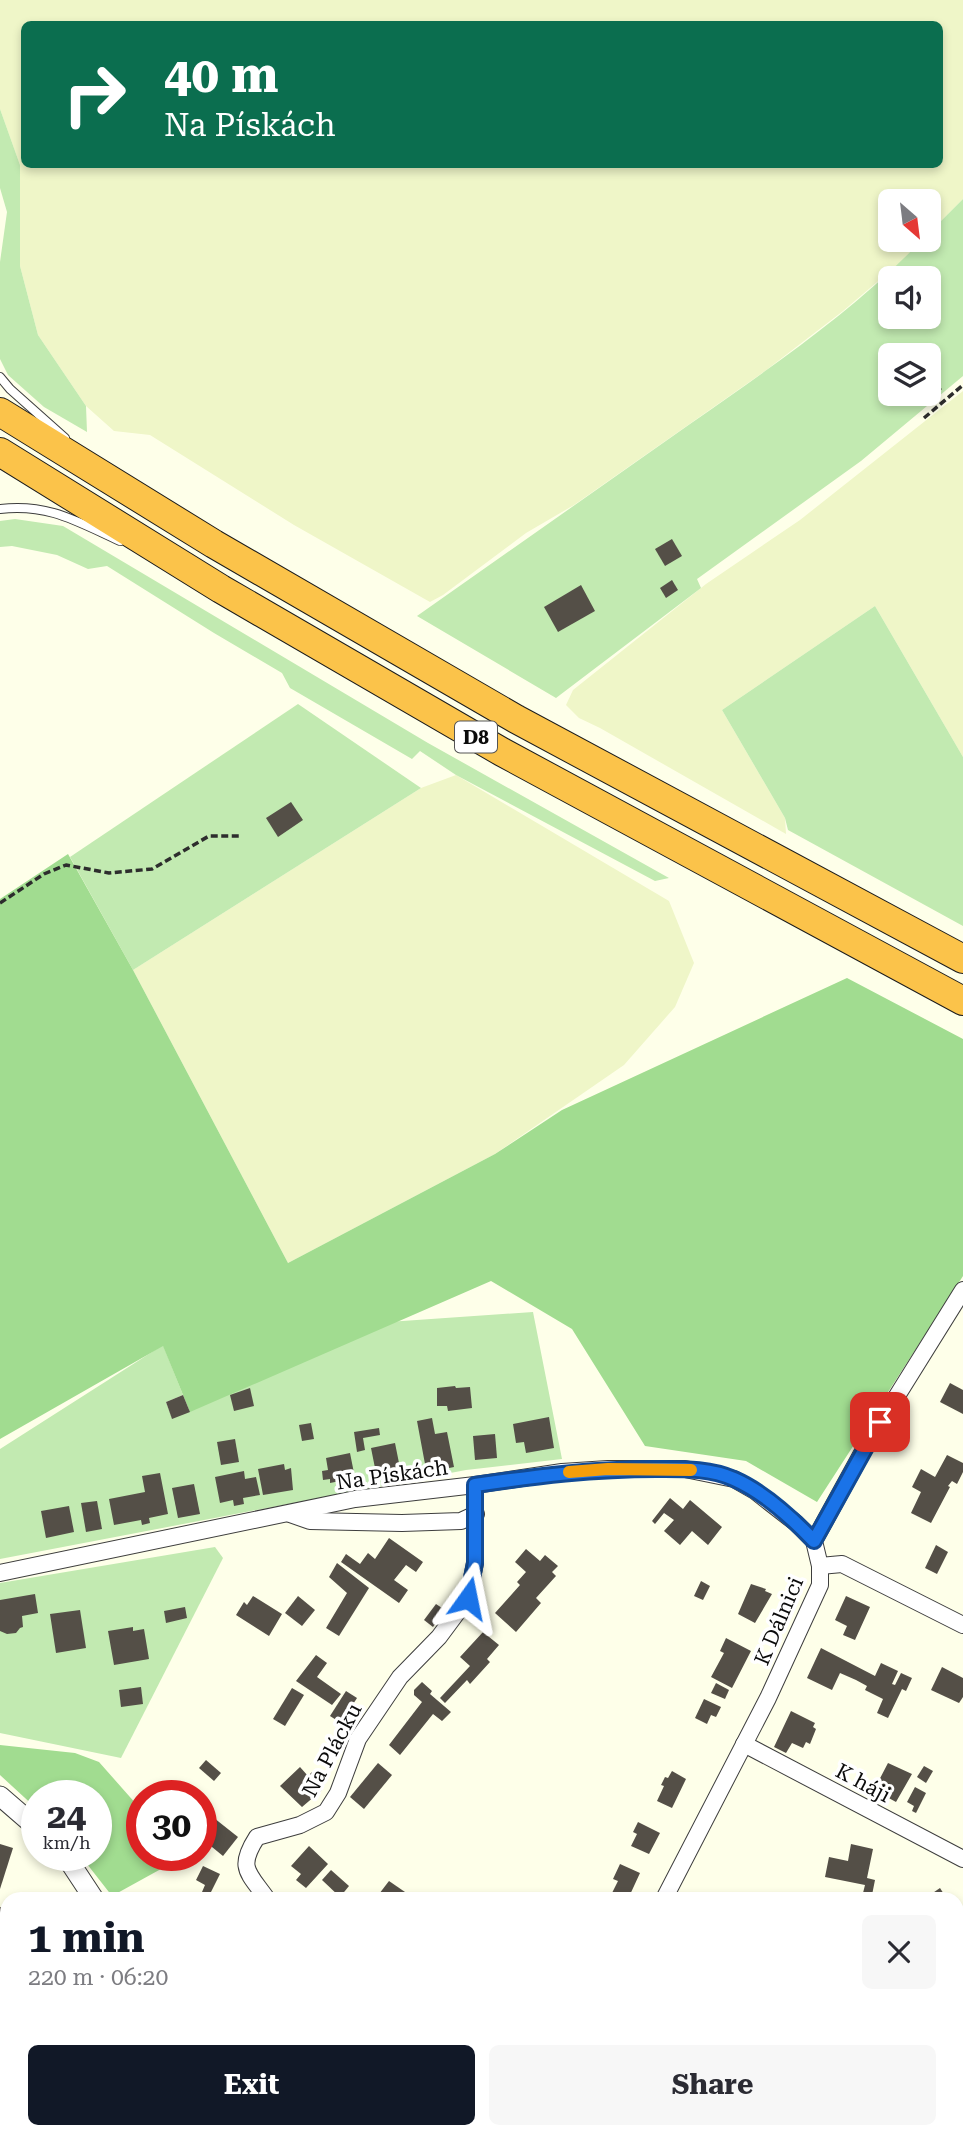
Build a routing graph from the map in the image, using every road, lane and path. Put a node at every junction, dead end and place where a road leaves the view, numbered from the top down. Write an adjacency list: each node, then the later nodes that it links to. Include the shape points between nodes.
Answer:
1 (0, 377): 6 (lane)
2 (963, 386): 4 (path)
3 (0, 412): 6 (highway, D8)
4 (925, 418)
5 (0, 453): 10 (highway, D8)
6 (123, 488): 13 (highway, D8, via 516,719)
7 (0, 509): 8 (lane, via 38,508 60,513)
8 (127, 545)
9 (139, 550): 10 (lane)
10 (221, 589): 14 (highway, D8, via 502,752)
11 (242, 836): 12 (path, via 209,836 152,869 109,873 66,865)
12 (0, 903)
13 (963, 959)
14 (963, 1001)
15 (963, 1290): 19 (street, via 867,1444)
16 (475, 1485): 17 (street, Na Pískách, via 355,1499); 18 (street, Na Plácku); 19 (street, Na Pískách, via 608,1469 711,1472 755,1491)
17 (290, 1514): 18 (street, via 310,1521 402,1522 461,1521); 21 (street, Na Pískách)
18 (476, 1514): 29 (street, Na Plácku, via 475,1563 468,1598 400,1677 358,1739 326,1812 257,1837 246,1854 247,1874)
19 (814, 1541): 20 (street, K Dálnici)
20 (820, 1566): 22 (street, via 842,1564); 23 (street, K Dálnici, via 820,1586)
21 (0, 1573)
22 (963, 1625)
23 (744, 1744): 26 (street, K háji); 30 (street, K Dálnici)
24 (0, 1796): 25 (street)
25 (21, 1814)
26 (963, 1858)
27 (76, 1871): 28 (street)
28 (89, 1892)
29 (261, 1892)
30 (668, 1892)

